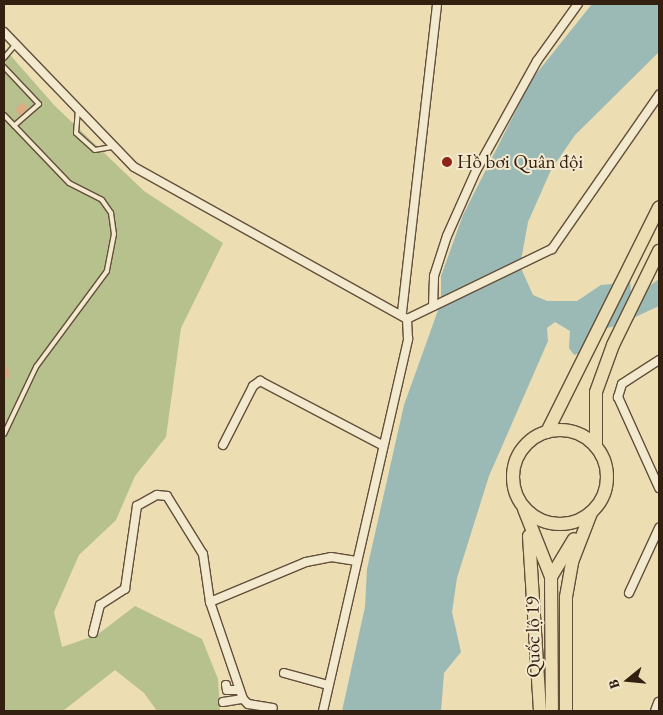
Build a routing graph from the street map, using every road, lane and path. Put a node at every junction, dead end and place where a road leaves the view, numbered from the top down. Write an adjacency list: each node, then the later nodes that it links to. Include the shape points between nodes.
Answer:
1 (438, 4): 15 (street)
2 (578, 4): 14 (street, via 537,61 476,171 447,236 434,276)
3 (4, 32): 4 (street)
4 (15, 45): 5 (lane); 8 (street)
5 (4, 58)
6 (4, 67): 10 (lane, via 39,104)
7 (659, 95): 14 (street, via 552,249)
8 (78, 110): 11 (street); 11 (lane, via 76,133 95,150)
9 (4, 115): 10 (lane)
10 (14, 126): 18 (lane, via 69,183 102,200 111,213 114,234 107,271 36,367)
11 (112, 147): 15 (street, via 134,167 272,247)
12 (659, 207): 17 (highway)
13 (659, 251): 21 (highway, via 613,345 596,392)
14 (433, 306): 15 (street)
15 (404, 315): 20 (street, via 408,339)
16 (659, 360): 22 (street, via 622,384 618,396)
17 (547, 432): 21 (highway, via 574,432); 23 (highway, via 534,438 516,461 514,484)
18 (4, 434)
19 (223, 445): 20 (street, via 253,386 260,381)
20 (382, 445): 26 (street)
21 (596, 446): 24 (highway, via 607,473 606,488)
22 (659, 488)
23 (522, 504): 24 (highway, via 536,517 554,524 567,524); 27 (highway, Quốc lộ 19); 40 (highway, via 534,570)
24 (591, 513): 27 (highway, Quốc lộ 19); 42 (highway, via 572,562 566,597)
25 (659, 528): 28 (street)
26 (355, 561): 29 (street, via 331,557 306,562); 33 (street)
27 (550, 577): 41 (highway, Quốc lộ 19)
28 (629, 593)
29 (210, 602): 30 (street, via 203,554 167,496 158,495 137,506 125,589 100,605); 34 (street)
30 (93, 634)
31 (284, 673): 33 (street)
32 (226, 685): 34 (street, via 227,690)
33 (328, 685): 39 (street)
34 (239, 690): 35 (street)
35 (243, 698): 36 (street); 38 (street, via 248,704)
36 (222, 702)
37 (659, 703): 43 (street)
38 (273, 708)
39 (323, 711)
40 (540, 711)
41 (552, 711)
42 (566, 711)
43 (656, 711)

